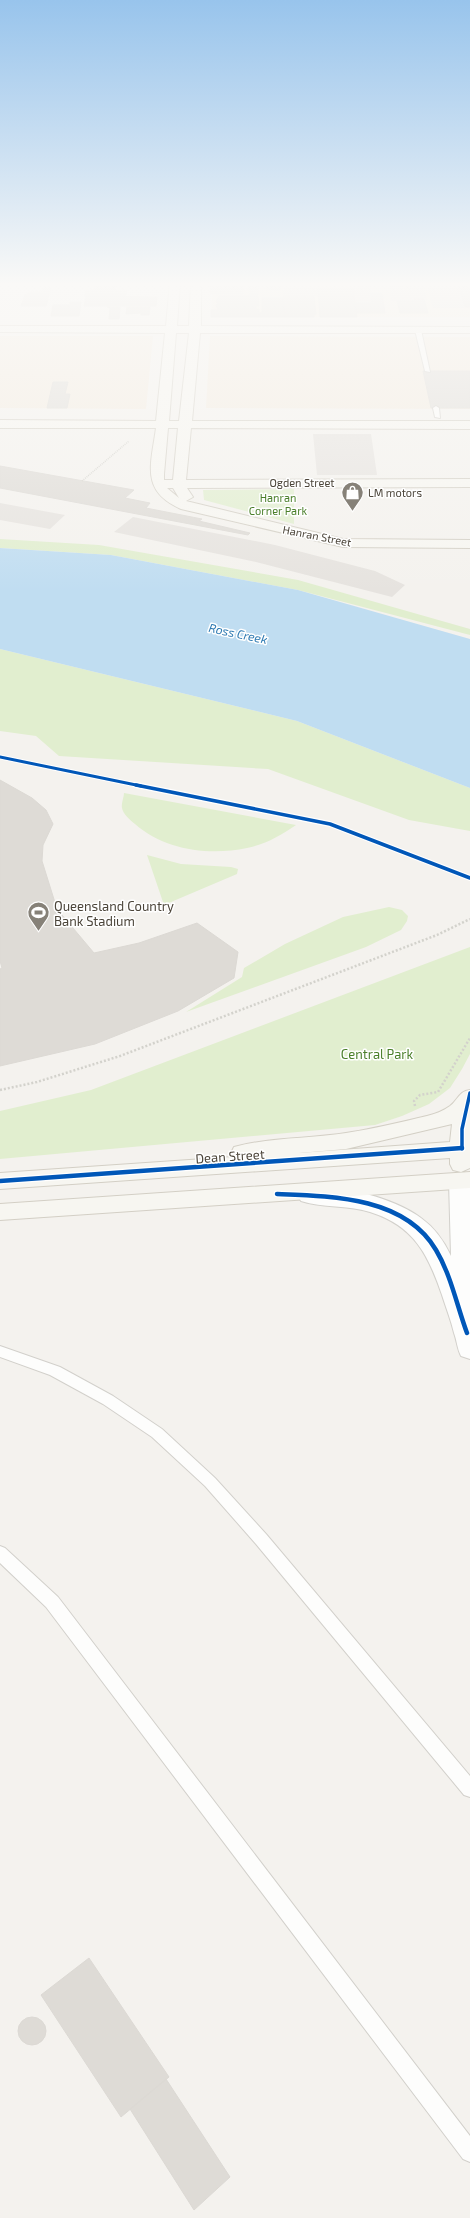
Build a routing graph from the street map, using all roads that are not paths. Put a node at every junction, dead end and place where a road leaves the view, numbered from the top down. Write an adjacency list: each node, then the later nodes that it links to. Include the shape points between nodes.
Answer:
1 (166, 386): 6 (main road)
2 (189, 386): 5 (main road)
3 (0, 416): 6 (main road)
4 (470, 417): 5 (main road, via 437,412)
5 (186, 420): 6 (main road); 8 (main road); 11 (main road)
6 (163, 421): 7 (main road); 10 (main road)
7 (0, 424)
8 (470, 424)
9 (470, 483): 11 (main road, Ogden Street)
10 (158, 484): 11 (main road, Ogden Street); 12 (main road, Hanran Street, via 162,493 180,504)
11 (179, 484): 12 (main road, Hanran Street, via 181,492 191,501)
12 (215, 512): 13 (main road, Hanran Street, via 343,543)
13 (470, 544)
14 (469, 1097): 15 (main road, via 462,1129); 16 (main road, via 458,1111 449,1117 406,1129 346,1141 272,1147)
15 (466, 1150): 16 (main road, Dean Street); 17 (main road)
16 (160, 1170): 18 (main road, Dean Street)
17 (465, 1180): 19 (main road); 21 (street)
18 (0, 1181)
19 (277, 1194): 20 (main road); 21 (street, via 347,1198 387,1211 412,1223 423,1232 436,1250)
20 (0, 1212)
21 (468, 1341)
22 (0, 1350): 24 (lane, via 55,1371 108,1400 157,1433 210,1482 261,1539)
23 (0, 1554): 25 (lane, via 52,1602)
24 (470, 1789)
25 (470, 2152)

